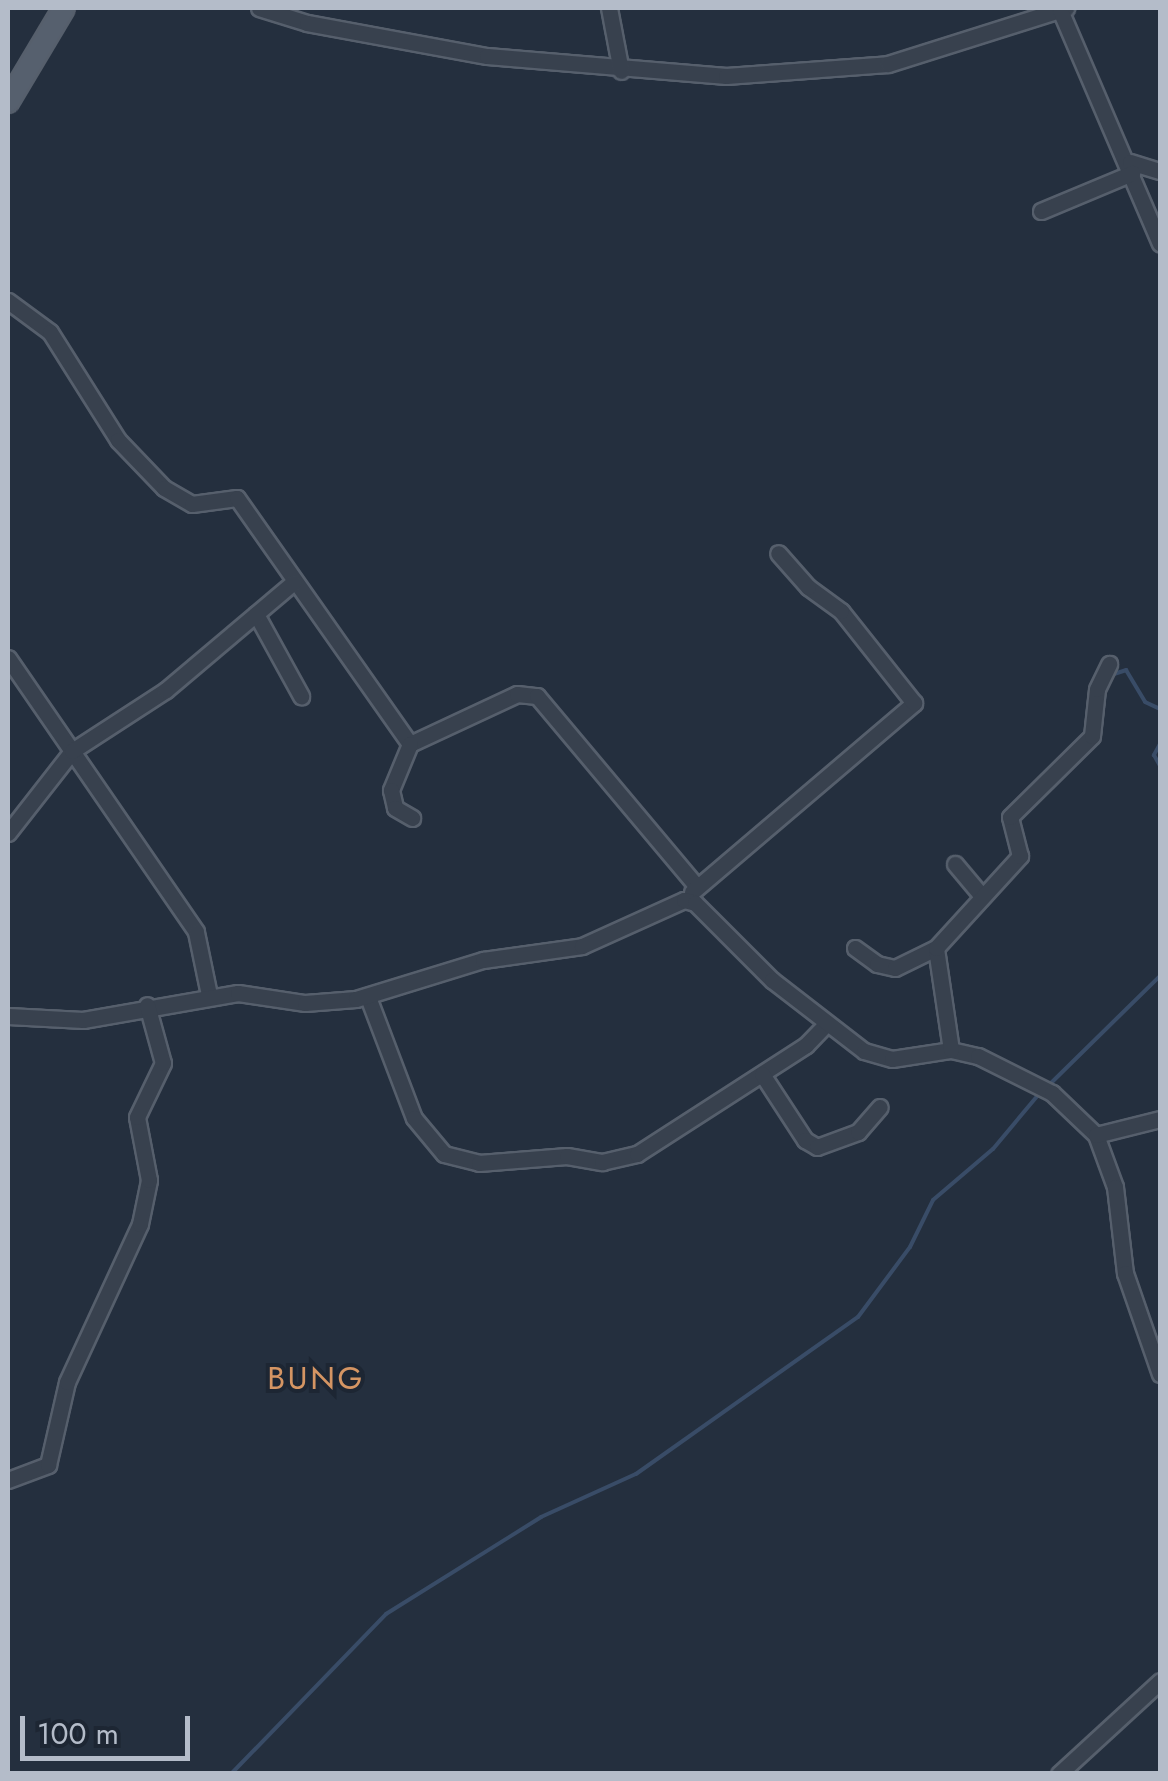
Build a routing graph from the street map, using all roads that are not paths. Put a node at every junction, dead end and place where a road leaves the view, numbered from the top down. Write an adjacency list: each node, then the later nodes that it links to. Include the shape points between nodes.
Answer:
1 (64, 8): 6 (main road)
2 (259, 8): 5 (street, via 402,42)
3 (609, 8): 5 (street)
4 (1063, 9): 5 (street, via 888,64 726,76); 7 (street)
5 (621, 70)
6 (8, 102)
7 (1131, 167): 8 (street); 9 (street); 10 (street, via 1142,210)
8 (1160, 172)
9 (1042, 211)
10 (1160, 242)
11 (8, 301): 13 (street, via 50,332 142,469 192,504 237,498)
12 (778, 553): 23 (street, via 849,620 914,703)
13 (294, 582): 14 (street); 18 (street)
14 (256, 614): 17 (street); 19 (street, via 166,690)
15 (8, 658): 19 (street)
16 (1110, 664): 24 (street, via 1097,689 1092,736 1010,817 1020,856)
17 (300, 696)
18 (410, 744): 20 (street, via 391,790 396,808); 23 (street, via 516,694 537,696)
19 (72, 752): 21 (street); 28 (street, via 196,932)
20 (412, 818)
21 (8, 833)
22 (955, 864): 24 (street)
23 (697, 887): 25 (street)
24 (981, 895): 27 (street)
25 (684, 900): 29 (street, via 582,946 483,960); 32 (street, via 725,926 772,980)
26 (855, 948): 27 (street, via 895,968)
27 (936, 948): 33 (street)
28 (209, 995): 29 (street, via 305,1003); 30 (street)
29 (368, 997): 34 (street, via 414,1118 444,1154 479,1163 567,1156 617,1161)
30 (147, 1005): 31 (street, via 55,1022); 39 (street, via 162,1063 137,1117 149,1180 140,1224 67,1382 48,1466)
31 (8, 1016)
32 (826, 1024): 33 (street, via 864,1051 892,1059); 34 (street)
33 (951, 1050): 37 (street, via 1013,1069 1052,1093)
34 (762, 1074): 35 (street, via 805,1140 818,1146 858,1132)
35 (880, 1107)
36 (1160, 1119): 37 (street)
37 (1096, 1135): 38 (street, via 1115,1187 1125,1273)
38 (1160, 1368)
39 (8, 1480)
40 (1160, 1682): 41 (street)
41 (1059, 1774)

